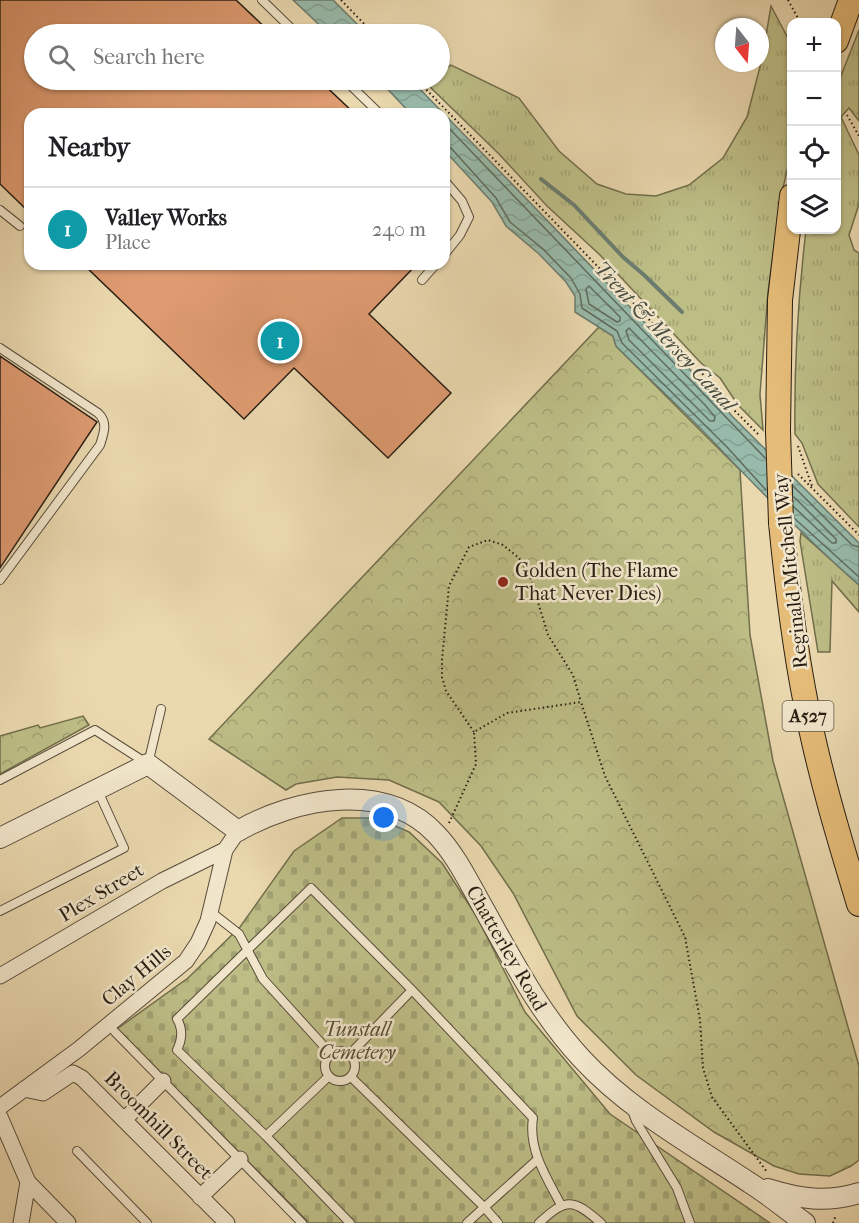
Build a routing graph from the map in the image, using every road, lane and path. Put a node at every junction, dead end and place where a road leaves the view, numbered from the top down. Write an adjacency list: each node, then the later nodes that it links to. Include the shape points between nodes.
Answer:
1 (262, 0): 6 (lane)
2 (340, 0): 7 (path)
3 (788, 0): 5 (path)
4 (851, 1): 8 (main road)
5 (798, 18)
6 (287, 24)
7 (364, 24)
8 (841, 30)
9 (355, 90): 11 (lane)
10 (427, 90): 12 (path)
11 (374, 108)
12 (444, 108)
13 (450, 114): 24 (path, via 719,388 735,411)
14 (847, 116): 15 (path)
15 (859, 136)
16 (450, 187): 20 (lane, via 469,217)
17 (0, 210): 18 (lane)
18 (20, 226)
19 (788, 234): 24 (main road, Reginald Mitchell Way / A527, via 780,300)
20 (450, 247)
21 (431, 270): 22 (lane)
22 (422, 280)
23 (0, 348): 28 (lane, via 98,413 105,424 100,445)
24 (774, 432): 26 (path, via 790,434 800,449); 39 (main road, Reginald Mitchell Way / A527, bridge, via 792,625 806,705)
25 (797, 473): 26 (path)
26 (812, 488): 27 (path)
27 (859, 535)
28 (0, 580)
29 (581, 702): 31 (path, via 507,713); 31 (path, via 573,675 548,635 525,567 504,545 488,540 469,547 449,586 442,660 446,692); 61 (path, via 605,776 685,937 700,1020 703,1068 712,1097 768,1174)
30 (161, 709): 32 (lane)
31 (474, 732): 36 (path, via 476,764 449,824)
32 (147, 764): 33 (lane, via 95,730); 34 (street); 35 (street)
33 (0, 780)
34 (97, 789): 37 (street); 40 (lane, via 124,848)
35 (238, 831): 36 (street, Chatterley Road, via 286,808 336,799 401,809); 38 (street, Clay Hills)
36 (437, 835): 52 (street, Chatterley Road, via 554,1027 583,1060)
37 (0, 838)
38 (225, 850): 41 (street, Clay Hills); 43 (street, Plex Street, via 162,881)
39 (859, 904)
40 (0, 911)
41 (211, 912): 42 (lane, via 239,934); 51 (street, Clay Hills, via 186,961)
42 (247, 949): 44 (lane, via 311,888); 46 (lane, via 263,979); 56 (lane, via 177,1019 182,1035 177,1050)
43 (0, 976)
44 (412, 990): 47 (lane); 59 (lane, via 533,1118 531,1131)
45 (115, 1032): 50 (lane)
46 (331, 1054): 47 (lane); 48 (lane, via 325,1068)
47 (350, 1054): 49 (lane, via 355,1067)
48 (329, 1076): 49 (lane, via 341,1081); 56 (lane)
49 (351, 1077): 65 (lane)
50 (163, 1082): 55 (street); 58 (lane)
51 (24, 1089): 53 (street, Clay Hills); 55 (street, Broomhill Street, via 43,1094 73,1073 82,1077)
52 (628, 1100): 61 (street, Chatterley Road); 77 (lane, via 636,1121 677,1188)
53 (0, 1107)
54 (0, 1117): 60 (street)
55 (124, 1120): 63 (street, Broomhill Street)
56 (266, 1136): 72 (lane)
57 (77, 1151): 69 (lane)
58 (240, 1159): 63 (street); 71 (lane)
59 (538, 1159): 64 (lane); 65 (lane)
60 (28, 1182): 67 (street); 68 (street)
61 (753, 1185): 62 (street, Chatterley Road, via 795,1197 825,1199); 78 (street, Chatterley Road)
62 (859, 1193)
63 (200, 1197): 70 (street, Broomhill Street)
64 (561, 1205): 75 (lane); 76 (lane, via 583,1207)
65 (484, 1207): 73 (lane); 74 (lane)
66 (838, 1210): 79 (path)
67 (21, 1223)
68 (68, 1223)
69 (147, 1223)
70 (227, 1223)
71 (302, 1223)
72 (350, 1223)
73 (467, 1223)
74 (498, 1223)
75 (539, 1223)
76 (601, 1223)
77 (690, 1223)
78 (805, 1223)
79 (833, 1223)

